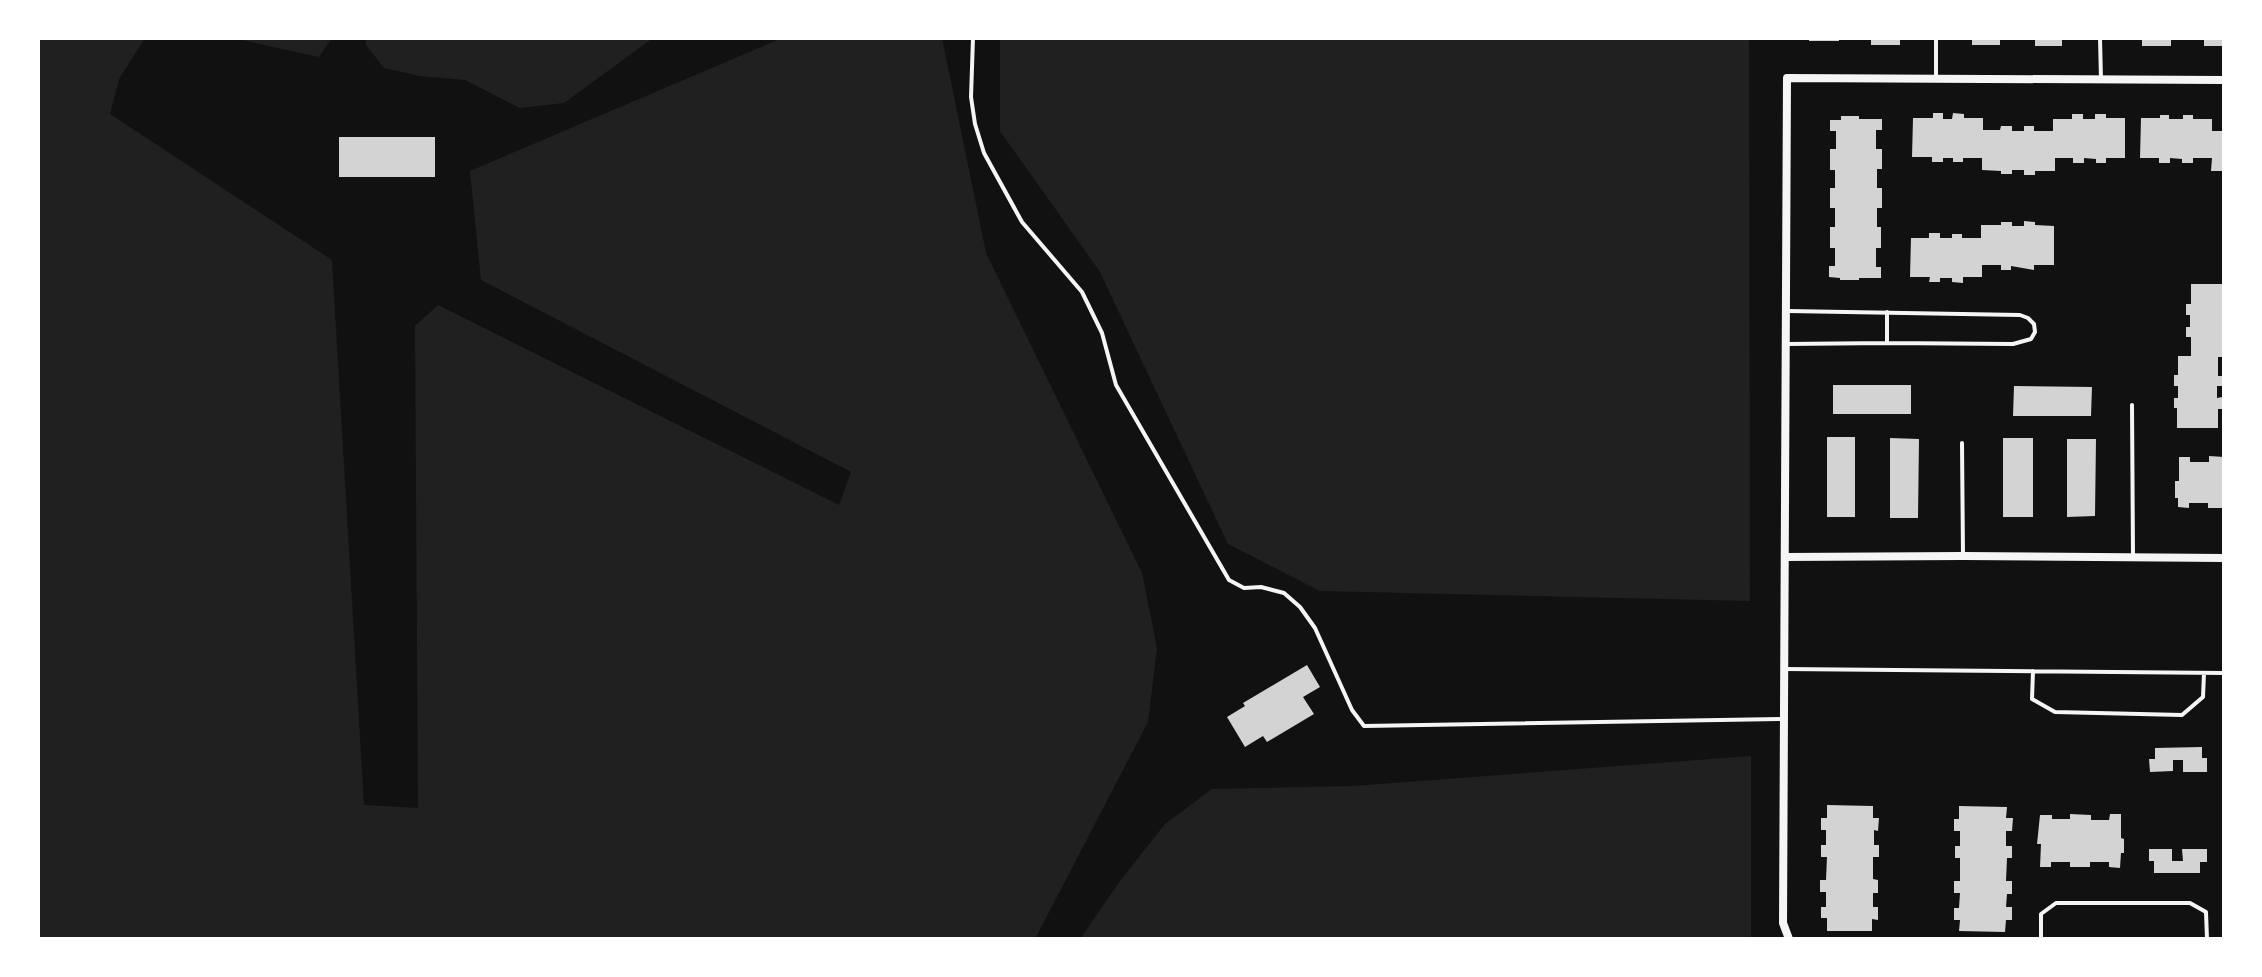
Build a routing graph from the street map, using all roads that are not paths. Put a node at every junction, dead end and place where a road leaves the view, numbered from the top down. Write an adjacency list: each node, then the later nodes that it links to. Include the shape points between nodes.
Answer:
1 (973, 38): 21 (lane, via 975,124 997,179 1022,222 1082,292 1102,333 1116,385 1229,580 1244,588 1284,593 1300,607 1364,726)
2 (1936, 38): 4 (lane)
3 (2100, 38): 5 (lane)
4 (1936, 79): 5 (street); 7 (street, via 1787,78)
5 (2101, 80): 6 (street)
6 (2224, 80)
7 (1786, 311): 8 (lane); 10 (street)
8 (1887, 312): 9 (lane); 9 (lane, via 2020,315 2034,324 2035,332 2031,339 2013,344)
9 (1887, 343): 10 (lane)
10 (1786, 344): 14 (street)
11 (2132, 405): 15 (lane)
12 (1962, 443): 13 (lane)
13 (1963, 556): 14 (street); 15 (street)
14 (1785, 557): 17 (street)
15 (2133, 558): 16 (street)
16 (2224, 558)
17 (1784, 669): 18 (lane); 21 (street)
18 (2033, 671): 19 (lane); 19 (lane, via 2032,699 2055,712 2182,715 2203,697)
19 (2204, 672): 20 (lane)
20 (2224, 673)
21 (1784, 719): 22 (street, via 1783,923)
22 (1789, 939)
23 (2041, 939): 24 (lane, via 2041,914 2056,903 2190,903 2206,912)
24 (2207, 939)

